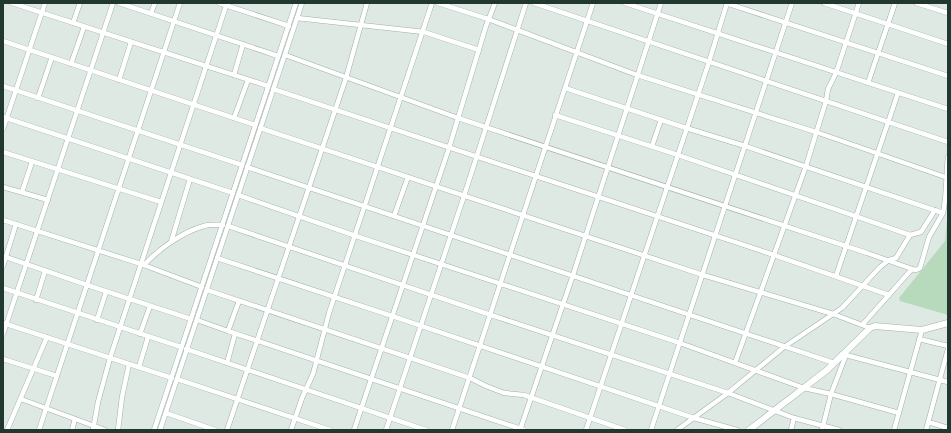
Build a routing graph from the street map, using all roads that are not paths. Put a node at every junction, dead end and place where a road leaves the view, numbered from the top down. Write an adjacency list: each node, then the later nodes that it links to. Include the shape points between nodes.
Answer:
1 (12, 3): 27 (street)
2 (45, 3): 27 (street)
3 (80, 3): 37 (street)
4 (113, 3): 44 (street)
5 (119, 3): 29 (street)
6 (155, 3): 29 (street)
7 (180, 3): 35 (street)
8 (219, 3): 26 (street)
9 (296, 3): 40 (street)
10 (302, 3): 32 (street)
11 (367, 3): 38 (street)
12 (432, 3): 43 (street)
13 (438, 3): 33 (street)
14 (495, 3): 33 (street)
15 (526, 3): 42 (street)
16 (534, 3): 34 (street)
17 (593, 3): 34 (street)
18 (625, 3): 30 (street)
19 (661, 3): 30 (street)
20 (727, 3): 36 (street); 45 (street)
21 (792, 3): 36 (street)
22 (824, 3): 31 (street)
23 (859, 3): 31 (street)
24 (895, 3): 39 (street)
25 (916, 3): 28 (street)
26 (227, 4): 40 (street); 46 (street)
27 (42, 13): 37 (street); 53 (street)
28 (948, 13)
29 (151, 14): 35 (street)
30 (658, 14): 45 (street); 48 (street)
31 (855, 14): 39 (street); 50 (street)
32 (297, 18): 38 (street); 59 (street)
33 (488, 19): 42 (street); 54 (street)
34 (587, 20): 48 (street); 57 (street)
35 (174, 22): 46 (street); 56 (street)
36 (785, 22): 50 (street); 55 (street)
37 (73, 24): 41 (street)
38 (360, 24): 43 (street); 70 (street)
39 (887, 25): 52 (street); 58 (street)
40 (289, 26): 60 (street)
41 (84, 27): 44 (street); 63 (street)
42 (518, 30): 57 (street); 101 (street)
43 (424, 32): 54 (street); 84 (street)
44 (103, 33): 49 (street); 65 (street)
45 (718, 33): 55 (street); 62 (street)
46 (216, 36): 51 (street); 64 (street)
47 (3, 41): 53 (street)
48 (649, 41): 62 (street); 68 (street)
49 (131, 42): 56 (street); 71 (street)
50 (847, 43): 58 (street); 66 (street)
51 (243, 44): 60 (street); 67 (street)
52 (948, 44)
53 (29, 50): 61 (street); 79 (street)
54 (479, 50): 95 (street)
55 (776, 52): 66 (street); 73 (street)
56 (164, 53): 64 (street); 80 (street)
57 (576, 53): 68 (street); 77 (street)
58 (878, 54): 69 (street); 74 (street)
59 (285, 55): 70 (street); 78 (street)
60 (278, 56): 76 (street)
61 (52, 57): 63 (street); 83 (street)
62 (709, 62): 73 (street); 82 (street)
63 (71, 64): 65 (street)
64 (206, 67): 67 (street); 86 (street)
65 (91, 71): 71 (street); 90 (street)
66 (836, 73): 74 (street); 85 (street, via 830,83)
67 (234, 75): 72 (street)
68 (637, 75): 82 (street); 87 (street)
69 (948, 76)
70 (346, 78): 84 (street); 89 (street)
71 (119, 80): 80 (street)
72 (248, 80): 76 (street); 94 (street)
73 (767, 80): 85 (street); 91 (street)
74 (868, 83): 81 (street)
75 (3, 86): 79 (street)
76 (268, 86): 98 (street)
77 (565, 88): 87 (street); 92 (street)
78 (273, 89): 89 (street); 99 (street)
79 (16, 90): 83 (street); 93 (street)
80 (152, 91): 86 (street); 104 (street)
81 (898, 93): 88 (street); 97 (street)
82 (698, 94): 91 (street); 102 (street)
83 (38, 98): 90 (street)
84 (401, 98): 95 (street); 100 (street)
85 (826, 101): 97 (street); 105 (street)
86 (194, 105): 94 (street); 109 (street)
87 (626, 108): 96 (street); 106 (street)
88 (948, 109)
89 (334, 110): 100 (street); 113 (street)
90 (78, 111): 104 (street); 107 (street)
91 (756, 113): 105 (street); 111 (street)
92 (556, 114): 106 (street); 112 (street)
93 (5, 117): 103 (street); 107 (street)
94 (234, 118): 98 (street)
95 (458, 118): 101 (street); 114 (street)
96 (661, 120): 102 (street); 110 (street)
97 (888, 122): 108 (street); 116 (street)
98 (255, 125): 122 (street)
99 (260, 128): 113 (street); 122 (street)
100 (391, 128): 114 (street); 125 (street)
101 (486, 128): 112 (street); 118 (street)
102 (686, 128): 111 (street); 117 (street)
103 (3, 129)
104 (139, 130): 109 (street); 120 (street)
105 (816, 132): 116 (street); 123 (street)
106 (617, 135): 110 (street); 124 (street)
107 (68, 138): 120 (street); 126 (street)
108 (948, 142)
109 (181, 144): 122 (street); 127 (street)
110 (652, 146): 117 (street)
111 (745, 146): 123 (street); 128 (street)
112 (545, 147): 124 (street); 130 (street)
113 (322, 148): 125 (street); 137 (street)
114 (449, 148): 118 (street); 133 (street)
115 (3, 152): 121 (street)
116 (877, 154): 131 (street); 134 (street)
117 (678, 155): 128 (street); 136 (street)
118 (477, 157): 130 (street); 141 (street)
119 (948, 157): 131 (street)
120 (129, 158): 127 (street); 138 (street)
121 (32, 162): 126 (street); 139 (street)
122 (245, 166): 137 (street); 140 (street)
123 (806, 166): 134 (street); 142 (street)
124 (607, 167): 136 (street); 143 (street)
125 (378, 168): 129 (street); 147 (street)
126 (57, 170): 138 (street); 144 (street)
127 (171, 173): 132 (street); 146 (street)
128 (736, 174): 142 (street); 148 (street)
129 (408, 177): 133 (street); 153 (street)
130 (536, 177): 143 (street); 154 (street)
131 (947, 178): 145 (street)
132 (190, 179): 140 (street); 167 (street)
133 (436, 186): 141 (street); 158 (street)
134 (866, 186): 149 (street); 151 (street)
135 (3, 187): 139 (street)
136 (667, 187): 148 (street); 155 (street)
137 (309, 188): 147 (street); 152 (street)
138 (119, 189): 146 (street); 170 (street)
139 (22, 192): 144 (street)
140 (235, 194): 152 (street); 159 (street)
141 (464, 196): 154 (street); 162 (street)
142 (796, 196): 151 (street); 160 (street)
143 (598, 197): 155 (street); 165 (street)
144 (48, 200): 161 (street)
145 (947, 200): 150 (street)
146 (161, 202): 179 (street)
147 (365, 207): 153 (street); 164 (street)
148 (725, 207): 160 (street); 166 (street)
149 (935, 210): 150 (street); 163 (street, via 921,232)
150 (943, 213): 183 (street, via 929,237 920,268)
151 (856, 215): 163 (street); 168 (street)
152 (299, 216): 164 (street); 169 (street)
153 (394, 216): 158 (street)
154 (524, 216): 165 (street); 171 (street)
155 (657, 217): 166 (street); 173 (street)
156 (3, 220): 157 (street)
157 (16, 224): 161 (street); 175 (street)
158 (423, 225): 162 (street); 172 (street)
159 (225, 226): 167 (street, via 205,225); 169 (street); 176 (street); 193 (street)
160 (784, 227): 168 (street); 174 (street)
161 (38, 231): 170 (street); 178 (street)
162 (451, 235): 171 (street); 180 (street)
163 (910, 235): 177 (street, via 896,258)
164 (356, 236): 172 (street); 182 (street)
165 (585, 236): 173 (street); 185 (street)
166 (715, 236): 174 (street); 186 (street)
167 (171, 242): 179 (street)
168 (846, 246): 177 (street); 187 (street)
169 (288, 247): 182 (street); 188 (street)
170 (98, 251): 179 (street); 190 (street)
171 (511, 254): 185 (street); 189 (street)
172 (413, 255): 180 (street); 191 (street)
173 (644, 255): 186 (street); 200 (street)
174 (774, 255): 187 (street); 198 (street)
175 (4, 256): 178 (street); 181 (street)
176 (217, 258): 188 (street); 195 (street)
177 (889, 260): 183 (street); 192 (street)
178 (27, 264): 184 (street); 197 (street)
179 (143, 265): 193 (street); 204 (street)
180 (441, 265): 189 (street); 199 (street)
181 (3, 266)
182 (346, 266): 191 (street); 202 (street)
183 (912, 269): 201 (street)
184 (45, 271): 190 (street); 203 (street)
185 (573, 275): 200 (street); 206 (street)
186 (702, 275): 198 (street); 212 (street)
187 (836, 276): 192 (street)
188 (277, 278): 202 (street); 208 (street)
189 (501, 284): 206 (street); 211 (street)
190 (87, 285): 196 (street); 209 (street)
191 (403, 285): 199 (street); 213 (street)
192 (863, 286): 201 (street); 210 (street)
193 (202, 287): 214 (street)
194 (3, 288): 197 (street)
195 (207, 290): 205 (street); 216 (street)
196 (106, 292): 204 (street); 215 (street)
197 (17, 293): 203 (street); 218 (street)
198 (761, 293): 210 (street); 227 (street)
199 (431, 295): 211 (street); 221 (street)
200 (631, 295): 212 (street); 219 (street)
201 (889, 295): 220 (street)
202 (335, 297): 213 (street); 224 (street)
203 (36, 300): 209 (street)
204 (130, 300): 207 (street); 222 (street)
205 (239, 301): 208 (street); 226 (street)
206 (562, 305): 219 (street); 231 (street)
207 (150, 306): 214 (street); 229 (street)
208 (267, 310): 224 (street); 235 (street)
209 (77, 314): 215 (street); 237 (street)
210 (833, 314): 220 (street); 239 (street)
211 (491, 315): 231 (street); 238 (street)
212 (690, 315): 227 (street); 236 (street)
213 (392, 316): 221 (street); 241 (street)
214 (191, 319): 240 (street)
215 (97, 320): 222 (street)
216 (197, 320): 226 (street); 240 (street)
217 (948, 323): 225 (street)
218 (5, 324): 228 (street); 232 (street)
219 (621, 324): 236 (street); 243 (street)
220 (863, 324): 223 (street)
221 (420, 326): 238 (street); 246 (street)
222 (120, 328): 229 (street); 245 (street)
223 (870, 328): 225 (street, via 875,326); 244 (street)
224 (325, 329): 241 (street); 248 (street)
225 (922, 330): 234 (street)
226 (228, 331): 230 (street)
227 (746, 333): 239 (street); 250 (street)
228 (3, 334)
229 (140, 334): 233 (street)
230 (235, 334): 235 (street); 249 (street)
231 (552, 335): 243 (street); 253 (street)
232 (47, 337): 237 (street); 255 (street)
233 (148, 337): 240 (street); 254 (street)
234 (920, 339): 242 (street); 258 (street)
235 (258, 342): 248 (street); 256 (street)
236 (680, 343): 250 (street); 259 (street)
237 (67, 344): 245 (street); 260 (street)
238 (480, 345): 253 (street); 262 (street)
239 (784, 346): 251 (street); 257 (street)
240 (184, 348): 249 (street); 261 (street)
241 (382, 348): 246 (street); 263 (street)
242 (948, 348): 264 (street)
243 (611, 354): 259 (street); 266 (street)
244 (844, 354): 251 (street); 258 (street); 271 (street)
245 (110, 358): 252 (street); 289 (street)
246 (410, 358): 262 (street); 269 (street)
247 (3, 359): 255 (street)
248 (316, 362): 263 (street); 268 (street)
249 (227, 363): 256 (street)
250 (735, 363): 257 (street)
251 (834, 363): 267 (street)
252 (129, 364): 254 (street); 296 (street)
253 (542, 366): 266 (street); 272 (street)
254 (139, 367): 261 (street)
255 (34, 369): 260 (street); 273 (street)
256 (248, 370): 268 (street); 274 (street)
257 (756, 370): 267 (street); 270 (street)
258 (911, 373): 264 (street); 281 (street)
259 (670, 374): 270 (street); 275 (street)
260 (57, 376): 278 (street)
261 (174, 378): 274 (street); 280 (street); 297 (street)
262 (470, 378): 272 (street, via 504,393); 277 (street)
263 (372, 380): 269 (street); 276 (street)
264 (939, 380): 265 (street); 288 (street)
265 (948, 382)
266 (601, 386): 275 (street); 284 (street)
267 (804, 388): 271 (street); 279 (street)
268 (306, 389): 276 (street); 282 (street)
269 (400, 389): 277 (street); 283 (street)
270 (728, 392): 279 (street); 285 (street)
271 (831, 394): 281 (street); 290 (street)
272 (532, 397): 284 (street); 307 (street)
273 (21, 399): 278 (street); 292 (street)
274 (238, 399): 282 (street); 300 (street)
275 (659, 406): 285 (street); 310 (street)
276 (362, 408): 283 (street); 303 (street)
277 (460, 408): 306 (street); 307 (street)
278 (46, 409): 287 (street); 293 (street)
279 (774, 411): 286 (street); 313 (street)
280 (166, 413): 298 (street); 299 (street)
281 (899, 413): 316 (street)
282 (295, 418): 301 (street); 302 (street)
283 (390, 418): 304 (street); 305 (street)
284 (590, 418): 308 (street); 309 (street)
285 (694, 418): 311 (street); 312 (street)
286 (794, 418): 290 (street); 314 (street)
287 (75, 419): 289 (street); 294 (street)
288 (928, 422): 291 (street); 317 (street)
289 (93, 428): 295 (street)
290 (823, 428): 315 (street)
291 (948, 428)
292 (8, 430)
293 (39, 430)
294 (72, 430)
295 (105, 430)
296 (118, 430)
297 (154, 430)
298 (160, 430)
299 (215, 430)
300 (227, 430)
301 (291, 430)
302 (330, 430)
303 (354, 430)
304 (386, 430)
305 (426, 430)
306 (452, 430)
307 (522, 430)
308 (586, 430)
309 (625, 430)
310 (651, 430)
311 (677, 430)
312 (737, 430)
313 (749, 430)
314 (791, 430)
315 (839, 430)
316 (894, 430)
317 (926, 430)

